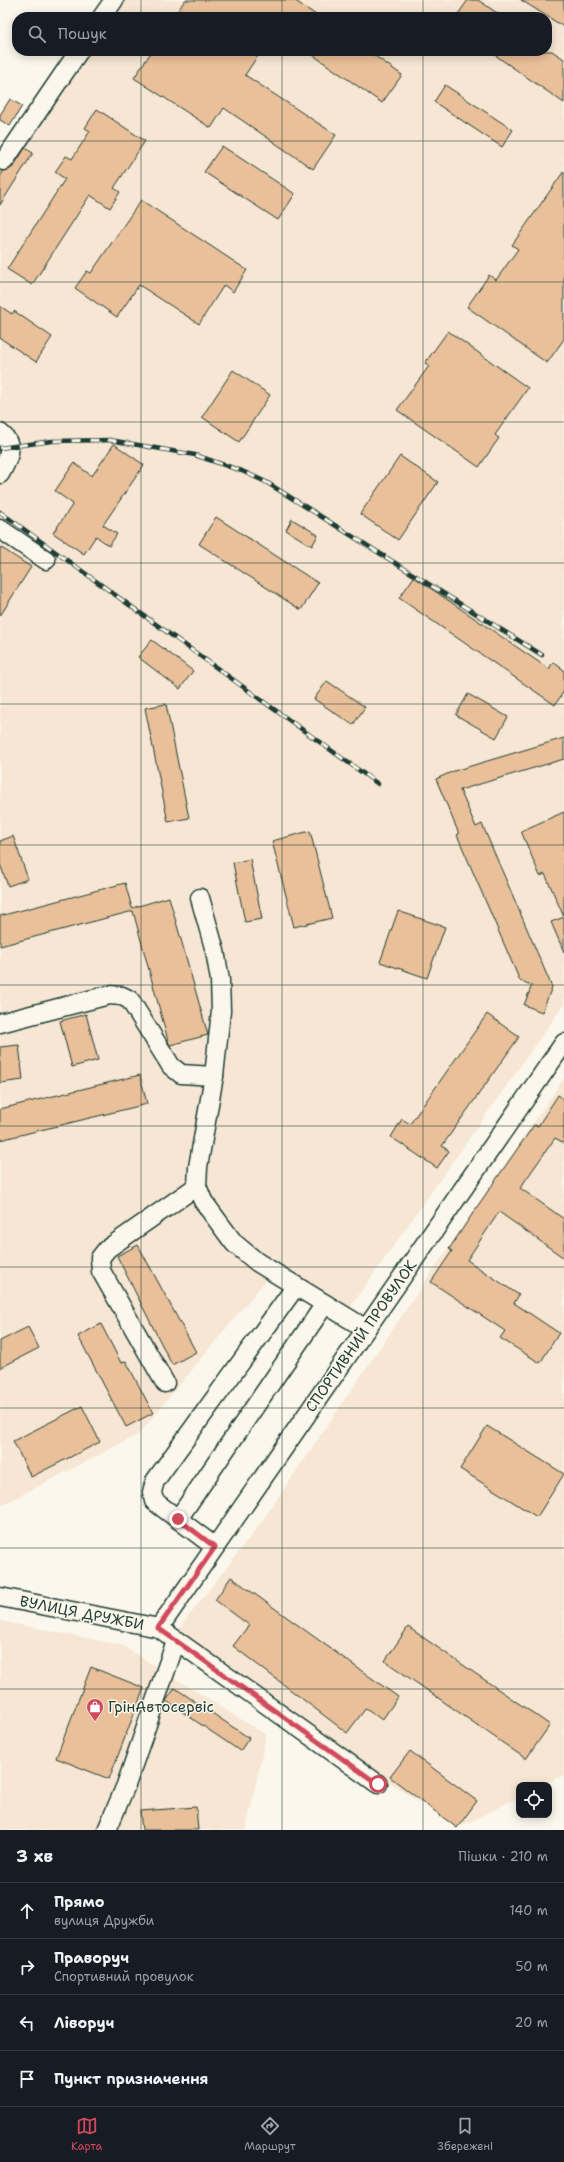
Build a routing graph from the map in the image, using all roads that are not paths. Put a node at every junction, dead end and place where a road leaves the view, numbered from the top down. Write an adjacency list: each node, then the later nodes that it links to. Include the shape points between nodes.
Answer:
1 (114, 0): 2 (street)
2 (106, 12)
3 (76, 56): 4 (street)
4 (4, 160)
5 (0, 433): 6 (street, via 7,441 10,451)
6 (0, 474)
7 (0, 529): 8 (street)
8 (46, 560)
9 (200, 898): 12 (street, via 215,951 220,980 221,1012)
10 (0, 1023): 12 (street, via 109,995 122,996 130,1000 171,1066 181,1074)
11 (564, 1043): 16 (street, СПОРТИВНИЙ ПРОВУЛОК)
12 (214, 1076): 13 (street)
13 (197, 1186): 14 (street, via 203,1201 234,1243 257,1262); 17 (street, via 107,1249 100,1258 101,1271)
14 (296, 1286): 15 (street); 18 (street, via 155,1481 152,1492 154,1502)
15 (325, 1304): 16 (street); 18 (street)
16 (366, 1329): 19 (street, СПОРТИВНИЙ ПРОВУЛОК)
17 (165, 1383)
18 (178, 1519): 19 (street)
19 (215, 1547): 21 (street, СПОРТИВНИЙ ПРОВУЛОК)
20 (0, 1597): 21 (street, ВУЛИЦЯ ДРУЖБИ)
21 (158, 1628): 22 (street, ВУЛИЦЯ ДРУЖБИ)
22 (176, 1641): 23 (street, ВУЛИЦЯ ДРУЖБИ); 24 (street, via 126,1785)
23 (378, 1784)
24 (107, 1830)

